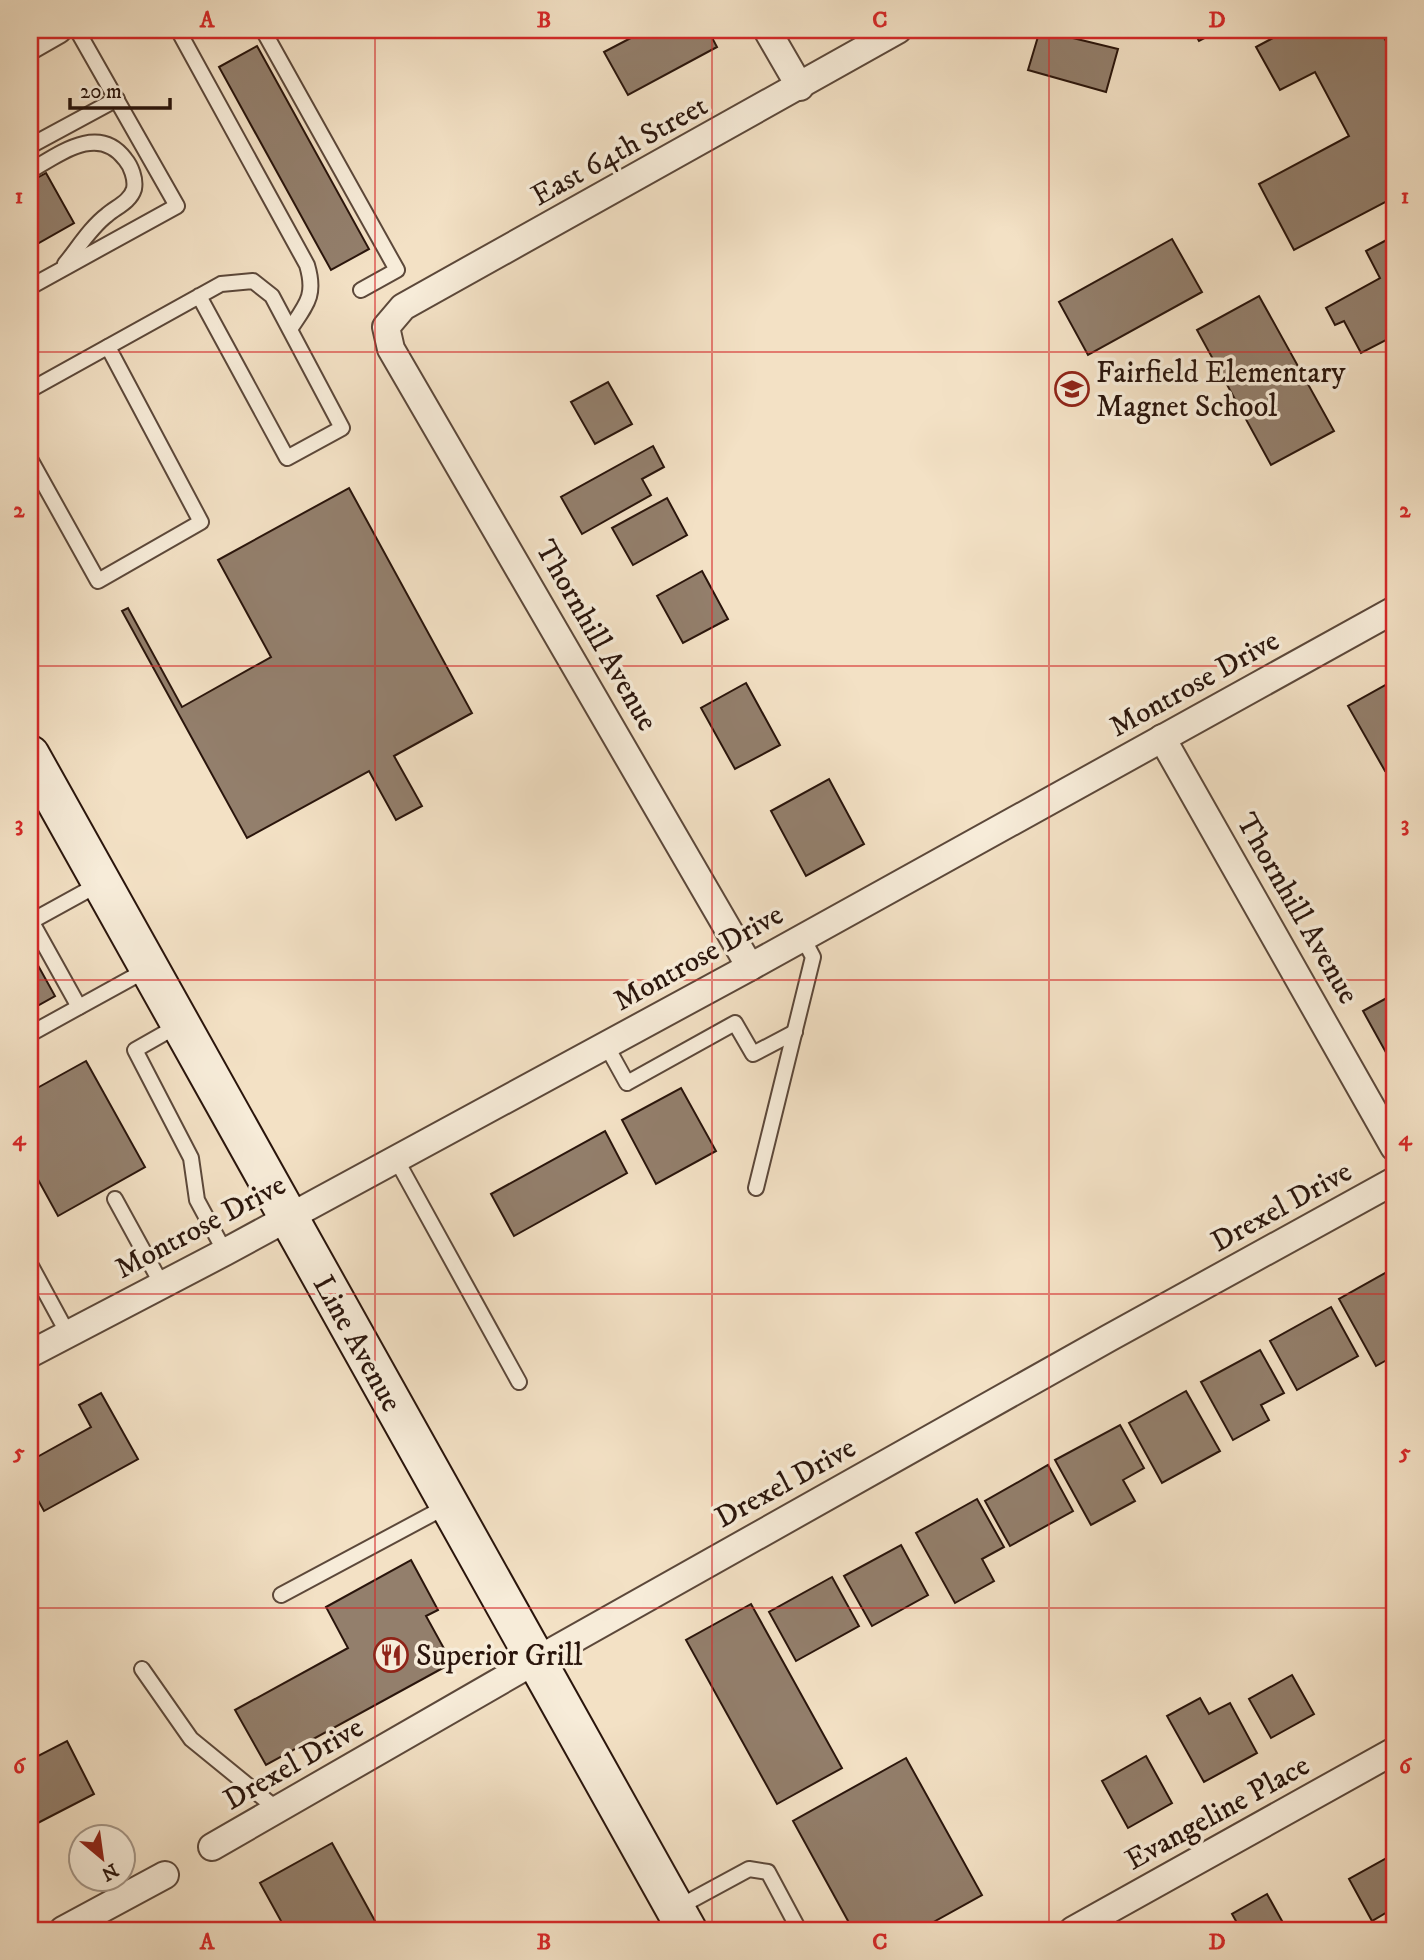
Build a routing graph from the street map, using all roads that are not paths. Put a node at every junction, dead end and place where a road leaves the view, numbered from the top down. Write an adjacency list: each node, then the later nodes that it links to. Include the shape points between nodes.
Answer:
1 (58, 30): 7 (street)
2 (78, 30): 9 (lane)
3 (178, 30): 16 (lane, via 307,265 313,284 308,302)
4 (263, 30): 14 (lane, via 397,270)
5 (767, 30): 8 (street)
6 (898, 30): 8 (street, East 64th Street)
7 (30, 47)
8 (800, 87): 17 (street, East 64th Street, via 403,307 391,318)
9 (117, 99): 10 (lane); 12 (lane, via 177,206)
10 (30, 146)
11 (30, 171): 12 (lane, via 70,148 100,142 113,147 133,173 134,189 126,202 105,216)
12 (60, 271): 13 (lane)
13 (30, 287)
14 (361, 290)
15 (199, 296): 16 (lane, via 221,284 253,281 272,296); 16 (lane, via 287,457 342,428); 18 (lane)
16 (290, 329)
17 (386, 338): 27 (street, Thornhill Avenue)
18 (107, 347): 19 (lane); 20 (lane, via 201,522 98,580)
19 (30, 390)
20 (30, 459)
21 (1394, 610): 22 (street, Montrose Drive)
22 (1162, 738): 26 (street, Montrose Drive); 34 (street, Thornhill Avenue)
23 (33, 768): 24 (main road, Line Avenue)
24 (101, 883): 25 (lane); 28 (main road, Line Avenue)
25 (30, 921): 29 (lane)
26 (803, 938): 27 (street, Montrose Drive); 31 (lane, via 813,957)
27 (750, 967): 33 (street, Montrose Drive)
28 (149, 968): 29 (lane); 30 (main road, Line Avenue)
29 (79, 1007): 32 (lane)
30 (180, 1024): 39 (main road, Line Avenue); 40 (lane, via 135,1050 191,1157 197,1200)
31 (795, 1032): 33 (lane, via 753,1054 735,1023 627,1083); 37 (lane)
32 (30, 1034)
33 (606, 1045): 35 (street, Montrose Drive)
34 (1394, 1147)
35 (396, 1159): 39 (street, Montrose Drive); 45 (lane)
36 (1394, 1181): 48 (street, Drexel Drive)
37 (756, 1188)
38 (115, 1199): 42 (lane)
39 (288, 1218): 40 (street, Montrose Drive); 46 (main road, Line Avenue)
40 (225, 1252): 42 (street, Montrose Drive)
41 (30, 1264): 43 (lane)
42 (161, 1283): 43 (street, Montrose Drive)
43 (68, 1334): 44 (street, Montrose Drive)
44 (30, 1354)
45 (519, 1382)
46 (449, 1505): 47 (lane); 48 (main road, Line Avenue)
47 (281, 1595)
48 (535, 1661): 51 (street, Drexel Drive); 54 (main road, Line Avenue)
49 (142, 1669): 51 (lane, via 191,1739)
50 (1394, 1751): 55 (street, Evangeline Place)
51 (278, 1810): 52 (street, Drexel Drive)
52 (212, 1847)
53 (165, 1875): 56 (street)
54 (681, 1920): 57 (lane, via 749,1869 768,1872)
55 (1103, 1923): 58 (street, Evangeline Place)
56 (63, 1930)
57 (799, 1930)
58 (1073, 1930)

